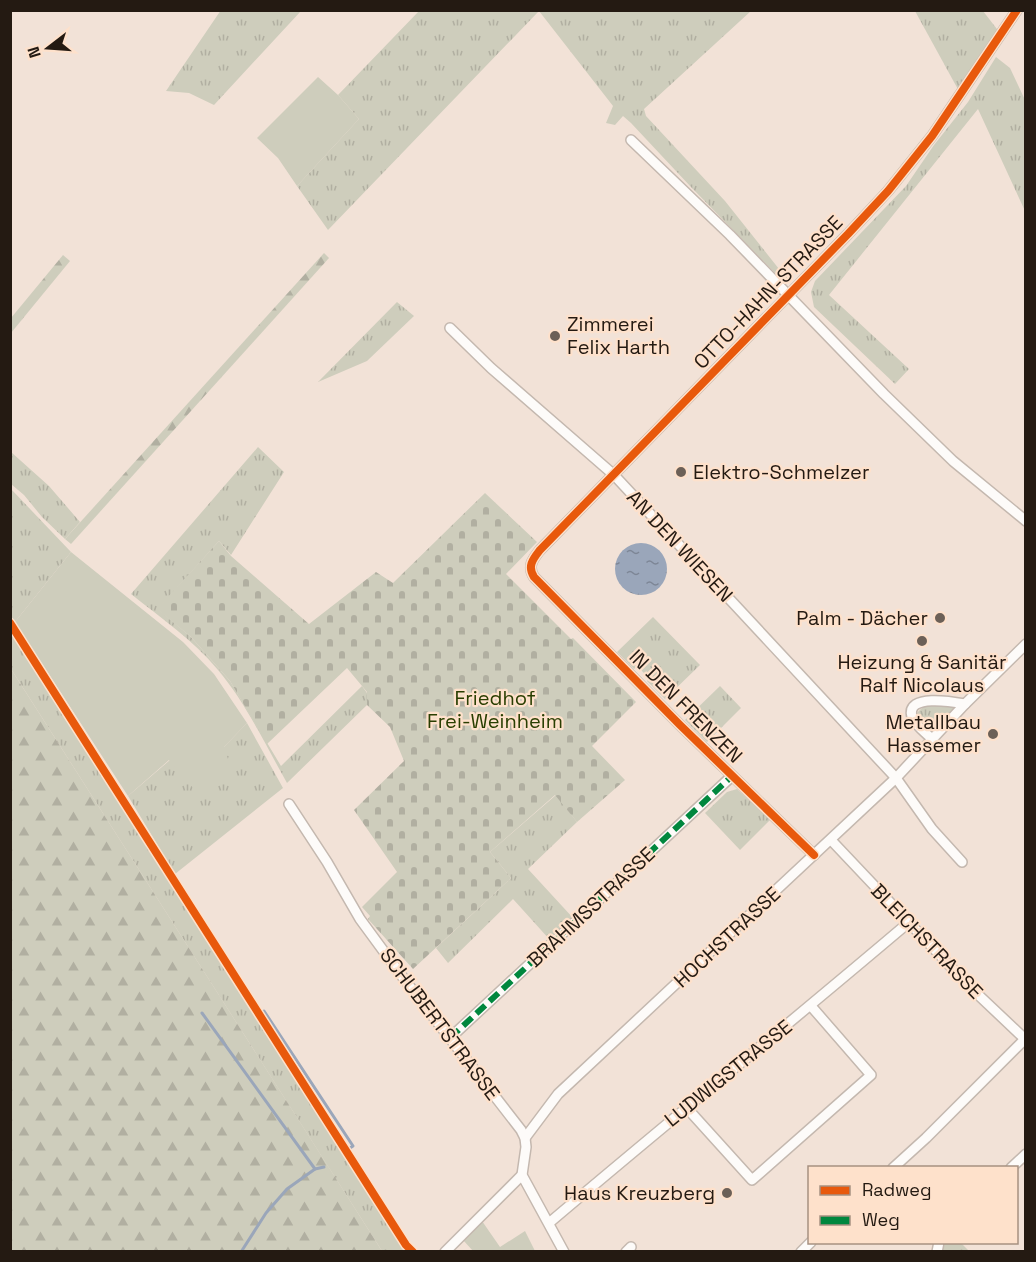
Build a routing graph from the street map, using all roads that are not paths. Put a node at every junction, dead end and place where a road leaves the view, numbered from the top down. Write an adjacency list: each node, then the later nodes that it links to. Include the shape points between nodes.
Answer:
1 (1017, 10): 3 (street, OTTO-HAHN-STRASSE, via 932,136 872,208)
2 (631, 140): 3 (street)
3 (787, 296): 5 (street, OTTO-HAHN-STRASSE); 6 (street, via 953,460)
4 (450, 328): 5 (street, AN DEN WIESEN)
5 (614, 474): 7 (street, OTTO-HAHN-STRASSE, via 533,558 530,569); 12 (street, AN DEN WIESEN)
6 (1026, 521)
7 (537, 579): 11 (street, IN DEN FRENZEN)
8 (1026, 644): 9 (street, HOCHSTRASSE)
9 (965, 704): 10 (street, HOCHSTRASSE); 10 (street, via 937,700 915,706 913,719)
10 (932, 739): 12 (street, HOCHSTRASSE)
11 (732, 776): 15 (street, IN DEN FRENZEN); 19 (street, BRAHMSSTRASSE)
12 (896, 778): 14 (street, HOCHSTRASSE); 16 (street, AN DEN WIESEN, via 932,829)
13 (289, 804): 19 (street, SCHUBERTSTRASSE, via 360,919)
14 (831, 840): 15 (street, HOCHSTRASSE); 17 (street, BLEICHSTRASSE)
15 (814, 855): 22 (street, HOCHSTRASSE, via 558,1094)
16 (962, 862)
17 (908, 923): 18 (street, LUDWIGSTRASSE); 20 (street, BLEICHSTRASSE)
18 (811, 1006): 21 (street, LUDWIGSTRASSE); 21 (street, via 871,1075 752,1180)
19 (450, 1038): 22 (street, SCHUBERTSTRASSE)
20 (1025, 1039): 24 (street)
21 (686, 1107): 27 (street, LUDWIGSTRASSE)
22 (525, 1138): 26 (street)
23 (1026, 1154): 25 (street)
24 (894, 1166)
25 (1012, 1166)
26 (522, 1175): 27 (street); 28 (street)
27 (549, 1223): 29 (street)
28 (446, 1251)
29 (564, 1251)

